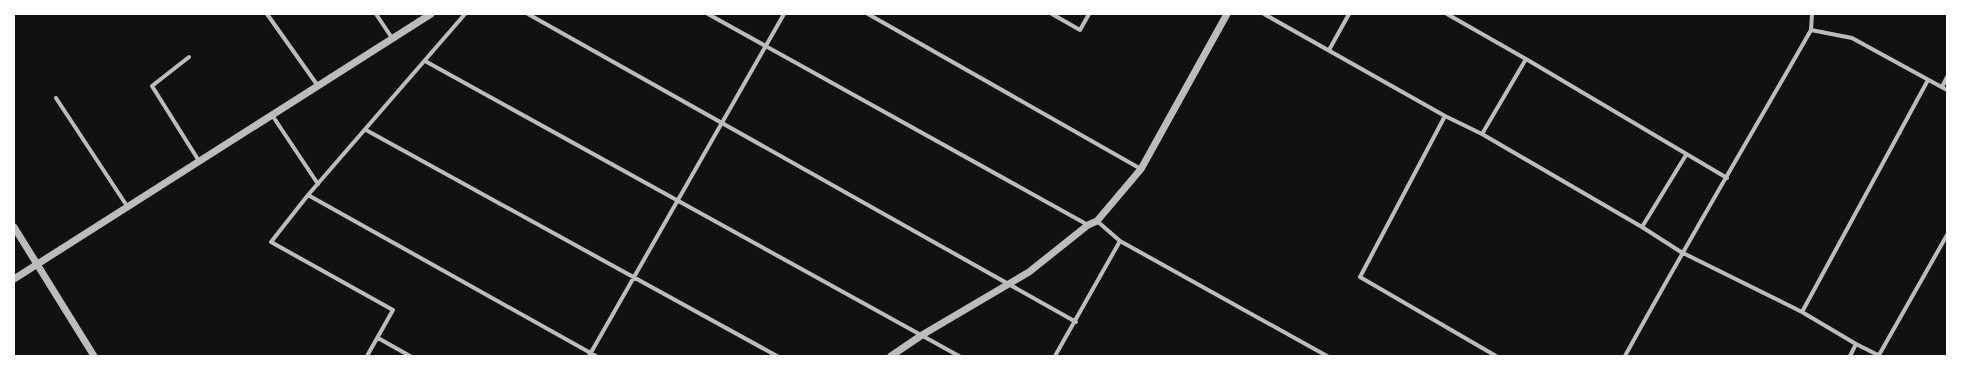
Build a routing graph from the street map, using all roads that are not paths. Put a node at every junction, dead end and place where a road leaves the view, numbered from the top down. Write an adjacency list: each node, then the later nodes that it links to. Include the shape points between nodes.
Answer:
1 (267, 14): 25 (street)
2 (376, 14): 17 (street)
3 (431, 14): 17 (street)
4 (465, 14): 22 (street)
5 (528, 14): 31 (street)
6 (708, 14): 18 (street)
7 (784, 14): 18 (street)
8 (868, 14): 36 (street)
9 (1052, 14): 10 (street, via 1080,30)
10 (1089, 14)
11 (1227, 14): 36 (street)
12 (1264, 14): 19 (street)
13 (1349, 14): 19 (street)
14 (1447, 14): 21 (street)
15 (1812, 14): 16 (street)
16 (1811, 30): 24 (street, via 1852,38); 37 (street)
17 (392, 38): 25 (street)
18 (765, 46): 31 (street); 43 (street)
19 (1329, 50): 30 (street)
20 (189, 57): 35 (street, via 152,86)
21 (1526, 59): 33 (street); 34 (street)
22 (425, 61): 32 (street); 40 (street)
23 (1947, 77): 26 (street)
24 (1928, 80): 26 (street); 53 (street)
25 (318, 86): 29 (street)
26 (1942, 87): 27 (street)
27 (1947, 90)
28 (56, 98): 41 (street)
29 (272, 115): 35 (street); 38 (street)
30 (1445, 116): 33 (street); 68 (street, via 1360,278)
31 (722, 123): 40 (street); 52 (street)
32 (366, 130): 38 (street); 50 (street)
33 (1482, 134): 45 (street)
34 (1686, 155): 37 (street); 45 (street)
35 (199, 161): 41 (street)
36 (1141, 169): 42 (street)
37 (1727, 178): 48 (street)
38 (318, 184): 39 (street)
39 (308, 195): 56 (street, via 270,242 393,310); 58 (street)
40 (678, 200): 50 (street); 55 (street)
41 (127, 206): 49 (street)
42 (1097, 221): 43 (street); 47 (street)
43 (1088, 225): 52 (street, via 1029,272)
44 (14, 227): 49 (street)
45 (1642, 227): 48 (street)
46 (1947, 234): 71 (street)
47 (1120, 241): 54 (street); 67 (street)
48 (1681, 252): 53 (street); 69 (street)
49 (37, 264): 51 (street); 59 (street)
50 (634, 277): 58 (street); 63 (street)
51 (14, 279)
52 (1008, 284): 54 (street); 55 (street)
53 (1802, 312): 57 (street)
54 (1076, 322): 66 (street)
55 (922, 335): 64 (street); 65 (street)
56 (378, 338): 60 (street); 61 (street)
57 (1856, 344): 70 (street); 71 (street)
58 (590, 354): 62 (street)
59 (94, 356)
60 (367, 356)
61 (410, 356)
62 (596, 356)
63 (778, 356)
64 (891, 356)
65 (959, 356)
66 (1055, 356)
67 (1327, 356)
68 (1496, 356)
69 (1624, 356)
70 (1850, 356)
71 (1880, 356)

